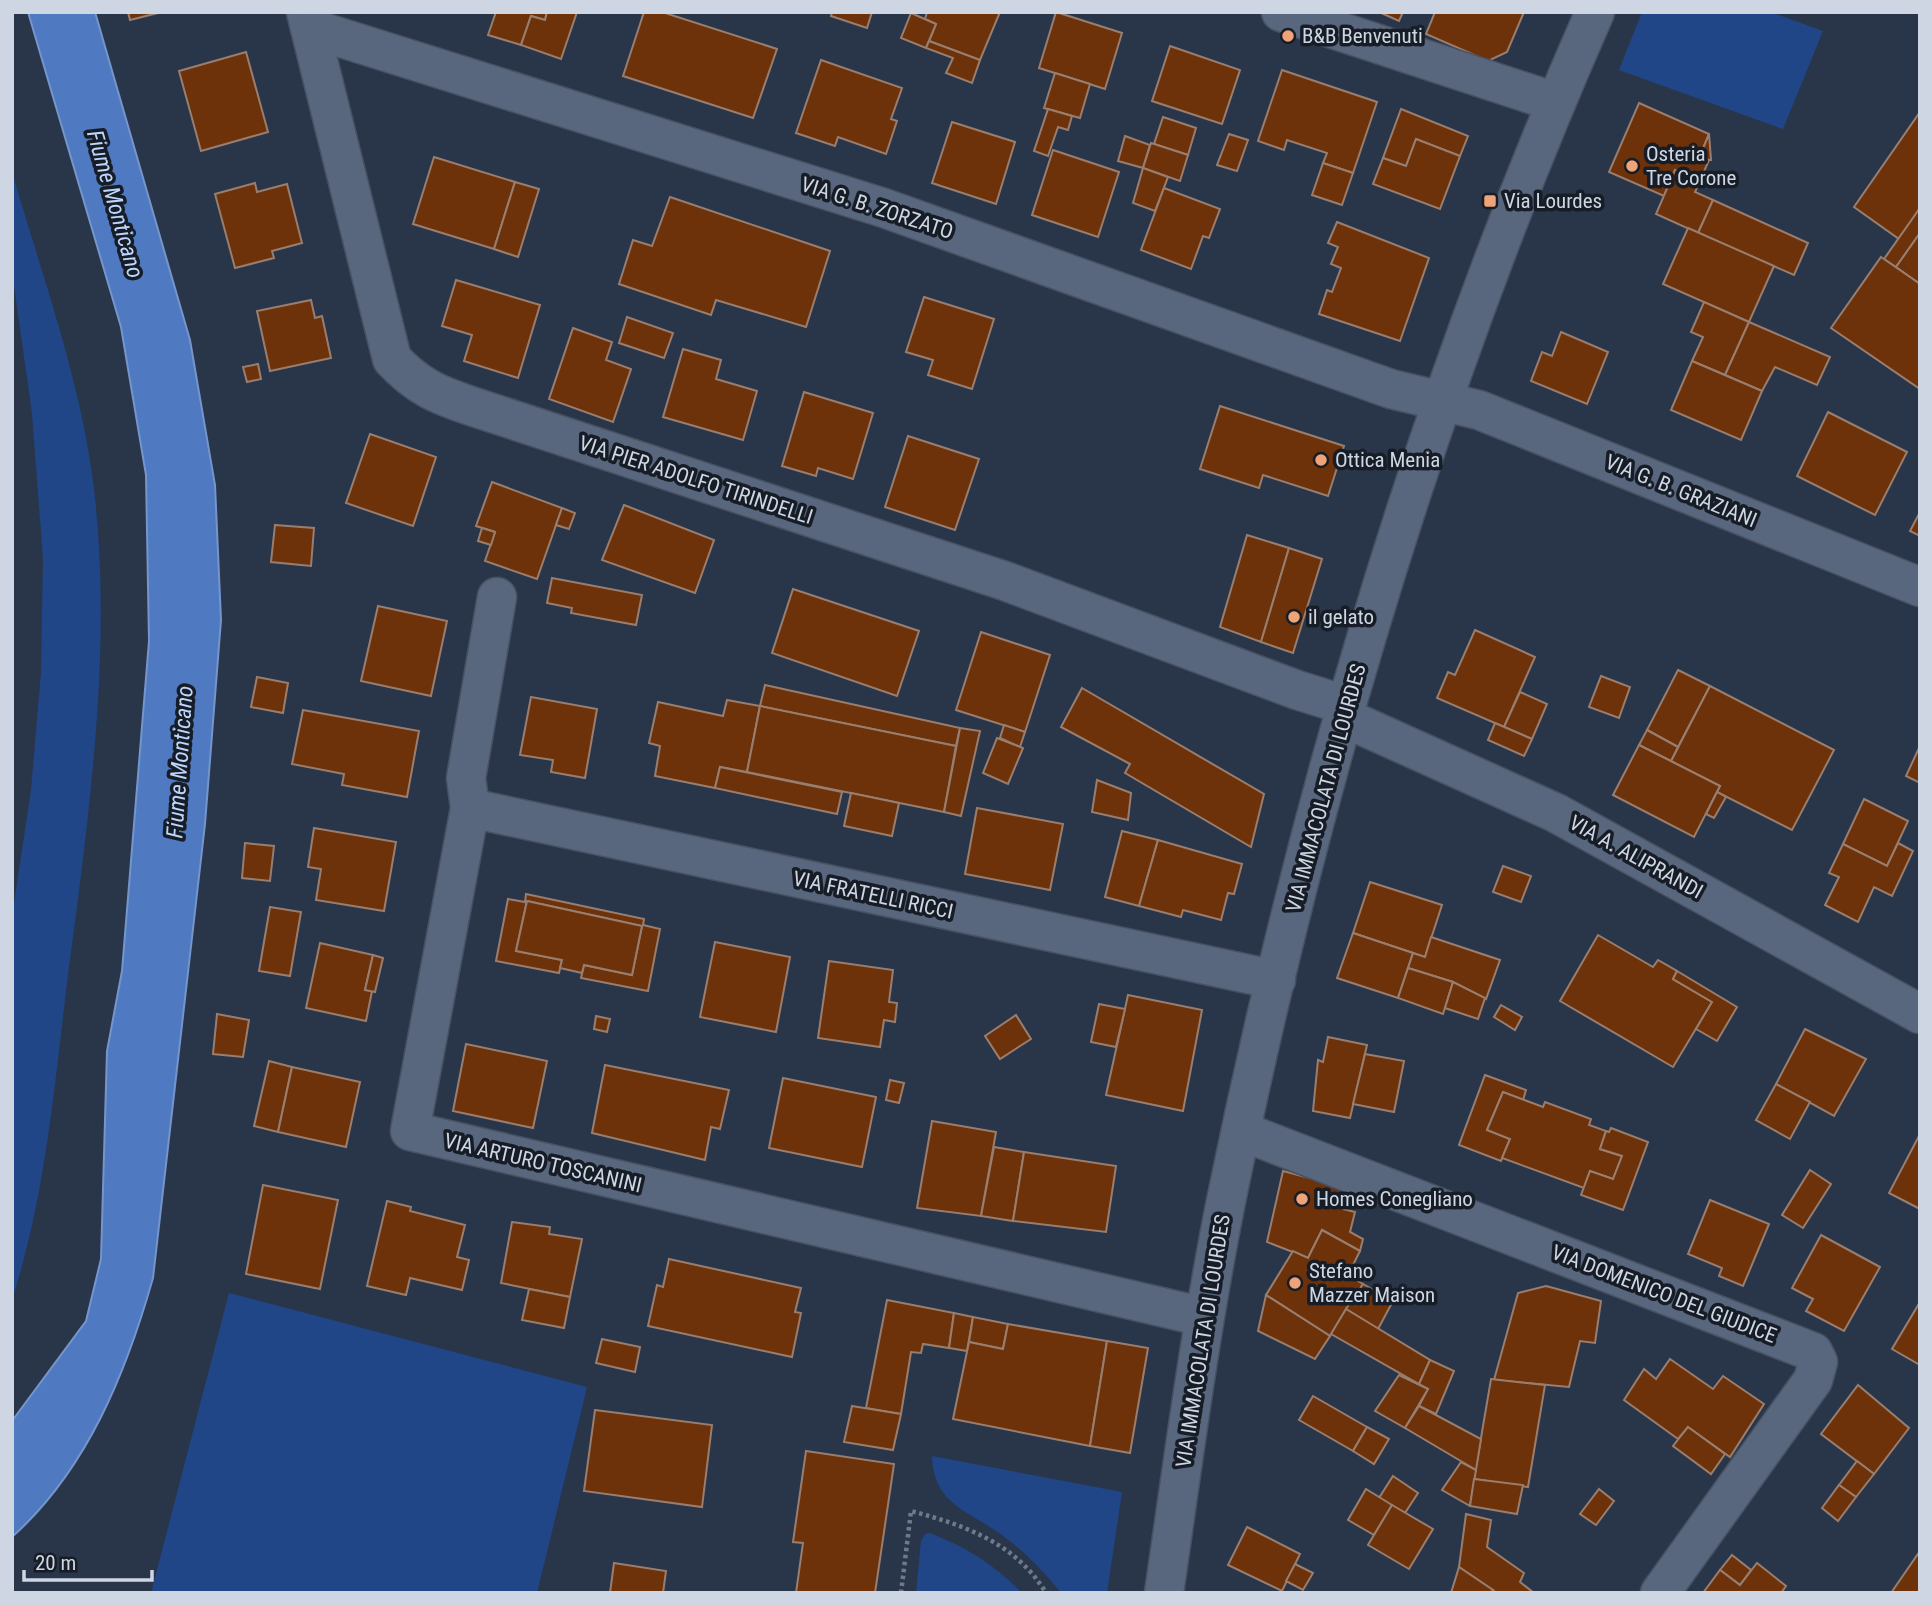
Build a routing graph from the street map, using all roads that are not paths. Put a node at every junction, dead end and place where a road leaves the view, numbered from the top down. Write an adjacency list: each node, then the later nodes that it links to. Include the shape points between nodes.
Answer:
1 (1281, 12): 4 (street)
2 (1595, 12): 4 (street, VIA IMMACOLATA DI LOURDES)
3 (308, 20): 5 (street, VIA G. B. ZORZATO, via 884,208 1391,389); 8 (street, VIA PIER ADOLFO TIRINDELLI, via 393,359 413,381 438,395 1005,581)
4 (1555, 102): 5 (street, VIA IMMACOLATA DI LOURDES)
5 (1440, 401): 6 (street, VIA G. B. GRAZIANI, via 1479,410); 8 (street, VIA IMMACOLATA DI LOURDES)
6 (1920, 587)
7 (497, 597): 9 (street, VIA ARTURO TOSCANINI, via 466,778)
8 (1344, 711): 10 (street, VIA IMMACOLATA DI LOURDES); 11 (street, VIA A. ALIPRANDI, via 1556,813)
9 (470, 808): 10 (street, VIA FRATELLI RICCI); 13 (street, VIA ARTURO TOSCANINI, via 410,1131)
10 (1276, 980): 12 (street, VIA IMMACOLATA DI LOURDES)
11 (1920, 1014)
12 (1241, 1131): 13 (street, VIA IMMACOLATA DI LOURDES); 15 (street, VIA DOMENICO DEL GIUDICE, via 1813,1352 1818,1362 1813,1380)
13 (1204, 1317): 14 (street, VIA IMMACOLATA DI LOURDES)
14 (1164, 1593)
15 (1660, 1593)

